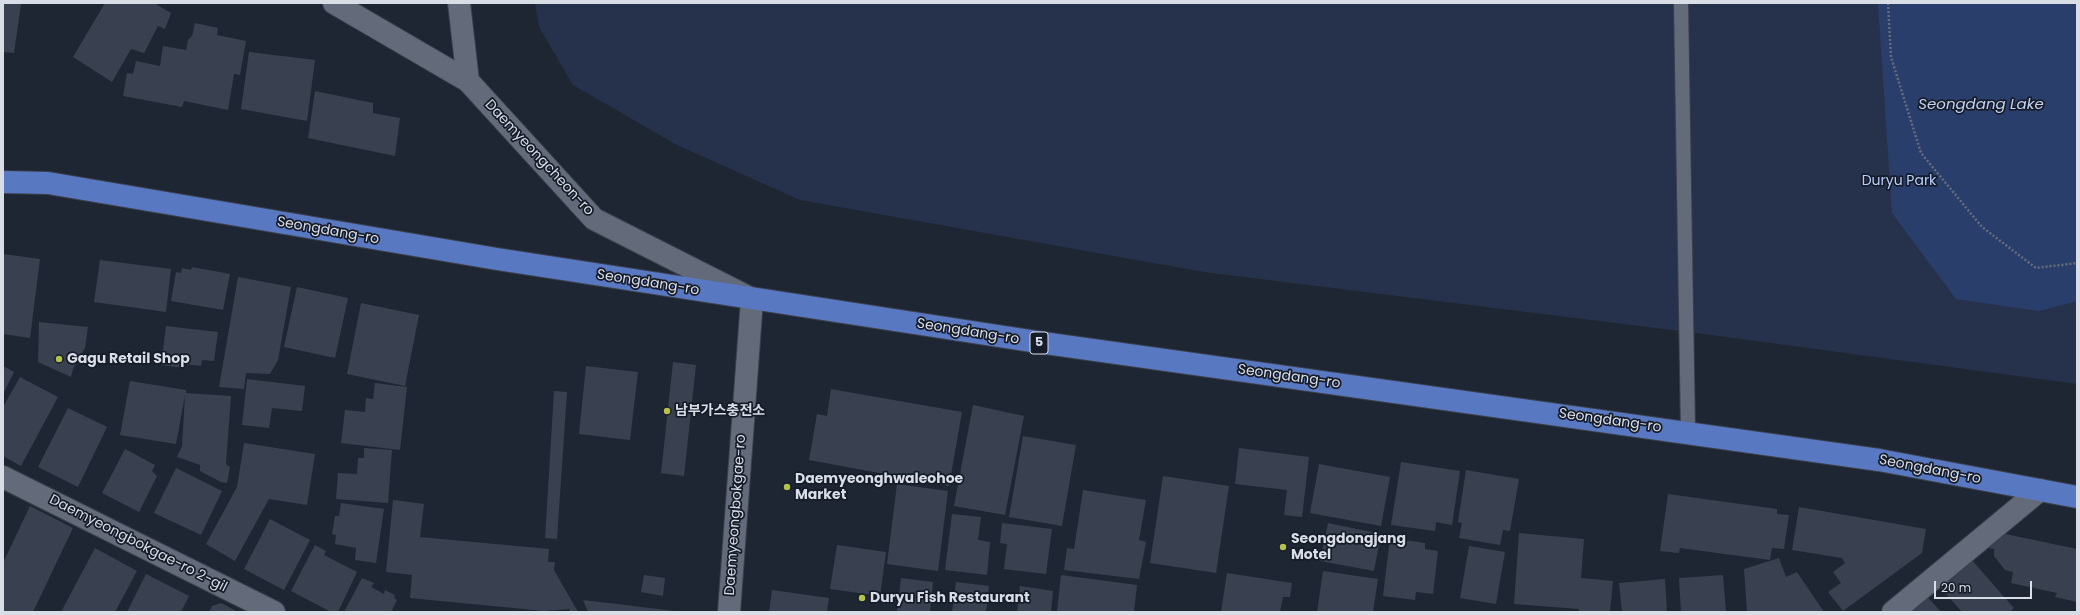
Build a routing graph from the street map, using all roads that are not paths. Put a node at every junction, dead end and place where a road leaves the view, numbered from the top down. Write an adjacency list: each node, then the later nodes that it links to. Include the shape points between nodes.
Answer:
1 (334, 3): 4 (street, Daemyeongcheon-ro)
2 (458, 3): 4 (street)
3 (1681, 3): 7 (lane)
4 (468, 81): 6 (street, Daemyeongcheon-ro, via 594,219)
5 (3, 182): 6 (main road, Seongdang-ro / 5, via 48,184)
6 (752, 299): 7 (main road, Seongdang-ro / 5, via 1044,344); 12 (street, Daemyeongbokgae-ro)
7 (1688, 432): 9 (main road, Seongdang-ro / 5, via 1879,460)
8 (3, 477): 11 (street, Daemyeongbokgae-ro 2-gil)
9 (2040, 490): 10 (main road, Seongdang-ro / 5); 13 (street)
10 (2077, 497)
11 (274, 612)
12 (729, 612)
13 (1893, 612)

